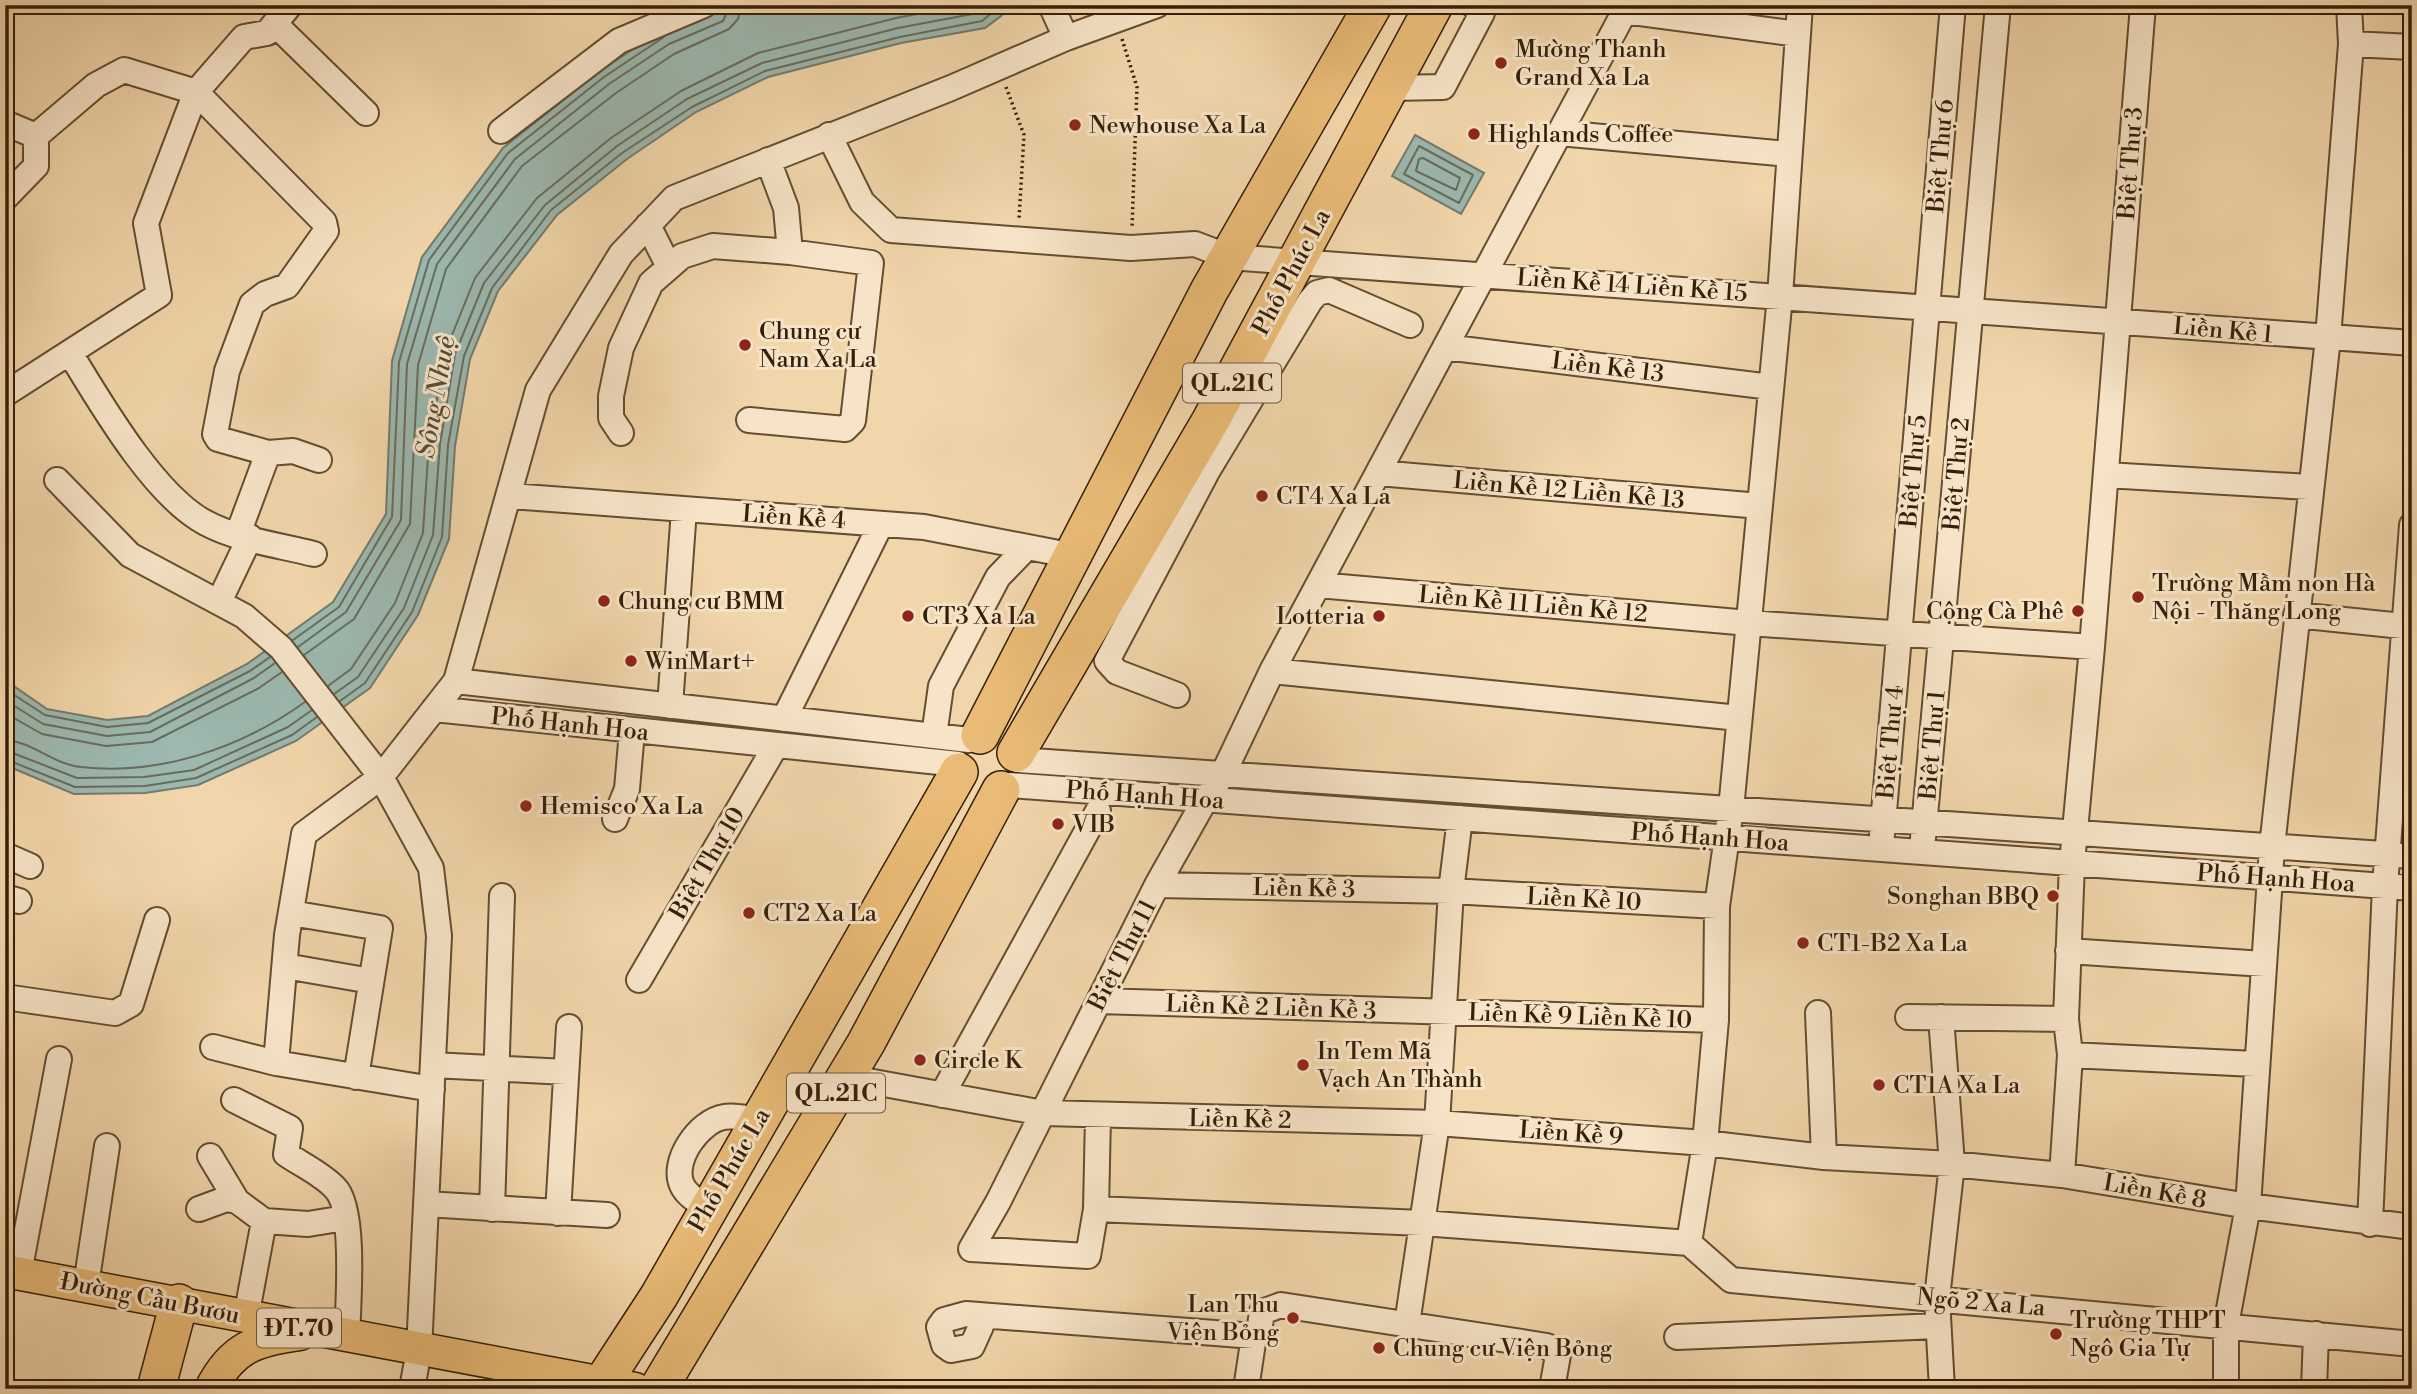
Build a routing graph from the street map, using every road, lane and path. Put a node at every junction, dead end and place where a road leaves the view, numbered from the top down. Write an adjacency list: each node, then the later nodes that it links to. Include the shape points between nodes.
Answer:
1 (704, 5): 24 (street, via 618,41)
2 (1051, 5): 16 (street)
3 (1157, 5): 14 (street)
4 (1373, 5): 35 (highway, Phố Phúc La / QL.21C)
5 (1434, 5): 20 (highway, Phố Phúc La / QL.21C)
6 (1473, 5): 20 (street, via 1482,13 1443,87)
7 (1800, 5): 15 (street)
8 (1953, 5): 40 (street, Biệt Thự 6)
9 (1998, 5): 41 (street)
10 (2143, 5): 42 (street, Biệt Thự 3)
11 (2349, 5): 17 (street)
12 (1626, 8): 15 (street); 25 (street, Biệt Thự 11)
13 (282, 15): 21 (street, via 268,33 244,37); 22 (street)
14 (1116, 20): 16 (street); 33 (path, via 1137,87)
15 (1798, 34): 28 (street)
16 (1066, 38): 19 (street)
17 (2351, 44): 18 (street); 44 (street)
18 (2412, 47)
19 (998, 67): 26 (street); 32 (path, via 1024,135)
20 (1390, 88): 36 (highway, Phố Phúc La / QL.21C)
21 (196, 92): 27 (street, via 124,70 96,85); 47 (street, via 146,223 159,295); 52 (street, via 324,222 326,231 287,286 252,304 227,370 215,434 218,439)
22 (366, 113)
23 (5, 123): 27 (street)
24 (501, 131)
25 (1559, 133): 28 (street); 38 (street, Biệt Thự 11)
26 (829, 135): 29 (street); 32 (street, Liền Kề 14 Liền Kề 15, via 862,202 891,230)
27 (36, 136): 30 (street, via 36,166)
28 (1788, 154): 39 (street)
29 (768, 160): 31 (street, via 674,198); 34 (street, via 786,208)
30 (5, 198)
31 (649, 225): 37 (street); 59 (street, via 621,254 538,390)
32 (1018, 239): 33 (street, Liền Kề 14 Liền Kề 15)
33 (1131, 248): 35 (street, Liền Kề 14 Liền Kề 15, via 1195,244)
34 (790, 252): 37 (street, via 713,246 682,256); 50 (street, via 871,263 853,421 845,429)
35 (1229, 257): 36 (street, Liền Kề 14 Liền Kề 15); 67 (highway, Phố Phúc La / QL.21C)
36 (1296, 262): 38 (street, Liền Kề 14 Liền Kề 15); 54 (highway, Phố Phúc La / QL.21C)
37 (669, 267): 51 (street, via 652,283 621,348 611,396 611,418)
38 (1484, 274): 39 (street, Liền Kề 14 Liền Kề 15); 46 (street, Biệt Thự 11)
39 (1780, 296): 40 (street, Liền Kề 14 Liền Kề 15); 48 (street)
40 (1927, 307): 41 (street, Liền Kề 14 Liền Kề 15); 73 (street, Biệt Thự 5)
41 (1971, 310): 42 (street, Liền Kề 1); 74 (street, Biệt Thự 2)
42 (2118, 321): 44 (street, Liền Kề 1); 56 (street)
43 (1410, 325): 54 (street, via 1329,290 1317,293)
44 (2328, 338): 45 (street, Liền Kề 1); 58 (street)
45 (2412, 343)
46 (1445, 347): 48 (street, Liền Kề 13); 55 (street, Biệt Thự 11)
47 (69, 352): 49 (street); 64 (street, via 124,436 176,499 204,522)
48 (1771, 387): 60 (street)
49 (5, 394)
50 (749, 420)
51 (621, 433)
52 (268, 453): 53 (street, via 293,451); 64 (street)
53 (319, 460)
54 (1199, 464): 78 (street, via 1107,661 1117,672); 86 (highway, Phố Phúc La / QL.21C)
55 (1378, 473): 60 (street, Liền Kề 12 Liền Kề 13); 68 (street, Biệt Thự 11)
56 (2106, 475): 58 (street); 75 (street)
57 (57, 480): 69 (street, via 130,555)
58 (2309, 487): 70 (street)
59 (511, 496): 61 (street, Liền Kề 4); 77 (street)
60 (1760, 506): 71 (street)
61 (684, 509): 62 (street, Liền Kề 4); 79 (street)
62 (881, 524): 65 (street, Liền Kề 4, via 923,527); 82 (street)
63 (2412, 525): 72 (street)
64 (244, 536): 66 (street); 69 (street)
65 (1027, 547): 67 (street, Liền Kề 4); 85 (street, via 998,577 941,686)
66 (314, 554)
67 (1074, 556): 85 (highway, Phố Phúc La / QL.21C)
68 (1318, 585): 71 (street, Liền Kề 11 Liền Kề 12); 76 (street, Biệt Thự 11)
69 (219, 603): 88 (street, via 244,615 281,648)
70 (2296, 615): 72 (street); 98 (street)
71 (1749, 624): 73 (street, Liền Kề 11 Liền Kề 12); 81 (street)
72 (2408, 626): 102 (street)
73 (1899, 635): 74 (street, Liền Kề 11 Liền Kề 12); 94 (street, Biệt Thự 4)
74 (1941, 637): 75 (street, Liền Kề 11 Liền Kề 12); 95 (street, Biệt Thự 1)
75 (2092, 647): 96 (street)
76 (1272, 671): 81 (street); 87 (street, Biệt Thự 11)
77 (456, 681): 79 (street, Phố Hạnh Hoa); 80 (street)
78 (1177, 695)
79 (670, 706): 82 (street, Phố Hạnh Hoa)
80 (434, 709): 83 (street, Phố Hạnh Hoa); 88 (street)
81 (1740, 718): 90 (street)
82 (784, 719): 85 (street, Phố Hạnh Hoa)
83 (632, 731): 84 (street, Phố Hạnh Hoa); 93 (street, via 627,789)
84 (775, 747): 85 (street, Phố Hạnh Hoa); 117 (street, Biệt Thự 10)
85 (960, 749): 86 (highway, via 1001,736); 86 (highway, via 971,789 992,794); 178 (highway, Phố Phúc La / QL.21C, via 814,1026 659,1296)
86 (1011, 772): 87 (street, Phố Hạnh Hoa); 89 (street, Phố Hạnh Hoa); 137 (highway, Phố Phúc La / QL.21C)
87 (1223, 774): 89 (street, Biệt Thự 11); 90 (street, Phố Hạnh Hoa)
88 (381, 777): 112 (street, via 304,834); 136 (street, via 431,868 439,936)
89 (1205, 800): 92 (street, Phố Hạnh Hoa); 106 (street, Biệt Thự 11)
90 (1731, 809): 94 (street, Phố Hạnh Hoa); 97 (street)
91 (1098, 811): 138 (street)
92 (1460, 818): 97 (street, Phố Hạnh Hoa); 109 (street)
93 (615, 819)
94 (1883, 820): 95 (street, Phố Hạnh Hoa); 99 (street, Biệt Thự 4)
95 (1925, 823): 96 (street, Phố Hạnh Hoa); 100 (street, Biệt Thự 1)
96 (2076, 833): 98 (street, Phố Hạnh Hoa); 103 (street)
97 (1728, 838): 99 (street, Phố Hạnh Hoa); 111 (street)
98 (2272, 847): 102 (street, Phố Hạnh Hoa); 105 (street)
99 (1880, 849): 100 (street, Phố Hạnh Hoa)
100 (1922, 852): 103 (street, Phố Hạnh Hoa)
101 (5, 855): 104 (street)
102 (2400, 855): 107 (street)
103 (2072, 863): 105 (street, Phố Hạnh Hoa); 114 (street)
104 (30, 866)
105 (2270, 878): 107 (street, Phố Hạnh Hoa); 115 (street)
106 (1157, 885): 109 (street, Liền Kề 3); 120 (street, Biệt Thự 11)
107 (2385, 886): 108 (street, Phố Hạnh Hoa); 160 (street)
108 (2412, 888)
109 (1451, 891): 111 (street, Liền Kề 10); 121 (street)
110 (502, 895): 133 (street)
111 (1717, 906): 126 (street)
112 (291, 913): 116 (street); 118 (street, via 380,928)
113 (157, 920): 119 (street, via 131,1004 115,1013)
114 (2068, 951): 115 (street); 125 (street)
115 (2264, 964): 132 (street)
116 (285, 966): 118 (street); 131 (street)
117 (639, 980)
118 (371, 981): 135 (street)
119 (5, 997)
120 (1099, 1001): 121 (street, Liền Kề 2 Liền Kề 3); 140 (street, Biệt Thự 11)
121 (1443, 1012): 126 (street, Liền Kề 9 Liền Kề 10); 142 (street)
122 (1818, 1013): 146 (street)
123 (1908, 1017): 124 (street)
124 (1941, 1017): 125 (street); 147 (street)
125 (2066, 1019): 129 (street)
126 (1716, 1020): 143 (street)
127 (569, 1027): 134 (street)
128 (213, 1046): 131 (street)
129 (2070, 1055): 132 (street); 148 (street)
130 (59, 1059): 163 (street)
131 (276, 1063): 135 (street)
132 (2255, 1064): 151 (street)
133 (497, 1068): 134 (street); 136 (street); 153 (street)
134 (566, 1072): 155 (street)
135 (356, 1077): 136 (street)
136 (432, 1077): 150 (street)
137 (846, 1077): 138 (street, Liền Kề 2); 183 (highway, Phố Phúc La / QL.21C)
138 (942, 1095): 140 (street, Liền Kề 2)
139 (234, 1100): 157 (street, via 290,1128 286,1154 336,1188 344,1200)
140 (1042, 1113): 141 (street, Liền Kề 2); 154 (street, Biệt Thự 11, via 971,1249 1088,1256)
141 (1098, 1116): 142 (street, Liền Kề 2); 154 (street)
142 (1437, 1123): 143 (street, Liền Kề 9); 159 (street)
143 (1705, 1143): 146 (street, Liền Kề 9); 162 (street)
144 (107, 1146): 164 (street)
145 (210, 1156): 149 (street)
146 (1824, 1157): 147 (street, Liền Kề 8)
147 (1952, 1164): 148 (street, Liền Kề 8); 165 (street)
148 (2062, 1175): 151 (street, Liền Kề 8)
149 (237, 1201): 152 (street, via 226,1199); 158 (street)
150 (426, 1205): 153 (street); 177 (street)
151 (2248, 1206): 160 (street, Liền Kề 8); 170 (street)
152 (199, 1209)
153 (492, 1209): 155 (street)
154 (1096, 1209): 159 (street)
155 (558, 1213): 156 (street)
156 (607, 1215)
157 (345, 1218): 158 (street, via 308,1224); 172 (street, via 351,1272)
158 (264, 1221): 167 (street)
159 (1422, 1223): 162 (street); 169 (street)
160 (2370, 1224): 161 (street, Liền Kề 8)
161 (2412, 1227)
162 (1689, 1243): 165 (street, Ngõ 2 Xa La, via 1731,1280)
163 (12, 1272): 164 (main road, Đường Cầu Bươu / ĐT.70)
164 (86, 1284): 166 (main road, Đường Cầu Bươu / ĐT.70)
165 (1937, 1298): 170 (street, Ngõ 2 Xa La); 171 (street)
166 (179, 1303): 167 (main road, Đường Cầu Bươu / ĐT.70); 180 (highway)
167 (246, 1317): 172 (main road, Đường Cầu Bươu / ĐT.70)
168 (976, 1317): 174 (street)
169 (1407, 1324): 174 (street, via 1281,1305 1262,1312); 184 (street, via 1548,1346 1558,1355)
170 (2226, 1325): 173 (street, Ngõ 2 Xa La); 186 (street)
171 (1938, 1326): 175 (street); 185 (street)
172 (333, 1334): 177 (main road, Đường Cầu Bươu / ĐT.70); 181 (main road, via 266,1339 250,1345 231,1359)
173 (2316, 1334): 176 (street, Ngõ 2 Xa La); 187 (street)
174 (1254, 1336): 179 (street)
175 (1676, 1337)
176 (2412, 1344)
177 (419, 1350): 178 (main road, ĐT.70); 182 (street)
178 (618, 1387)
179 (1250, 1388)
180 (156, 1389)
181 (211, 1389)
182 (412, 1389)
183 (658, 1389)
184 (1552, 1389)
185 (1942, 1389)
186 (2226, 1389)
187 (2314, 1389)

